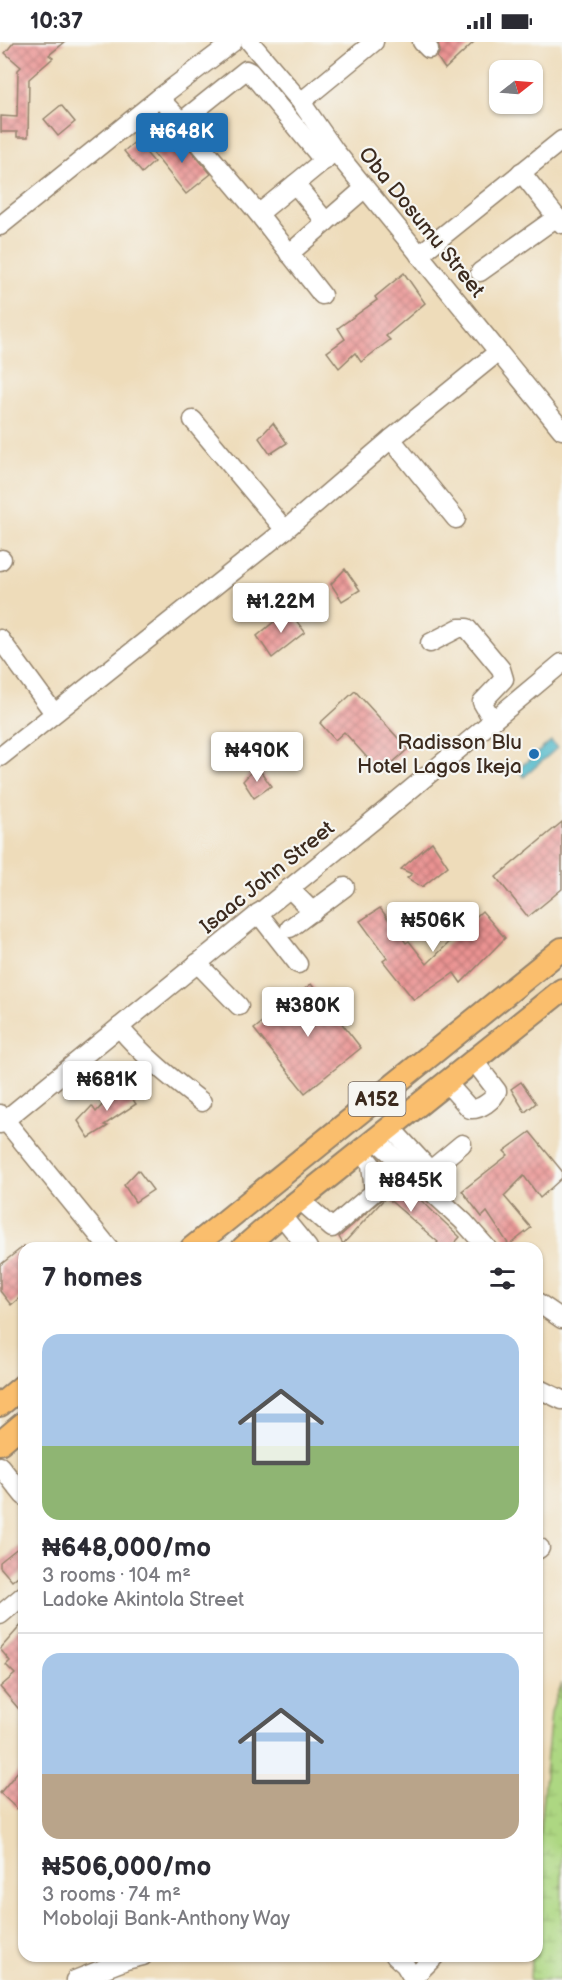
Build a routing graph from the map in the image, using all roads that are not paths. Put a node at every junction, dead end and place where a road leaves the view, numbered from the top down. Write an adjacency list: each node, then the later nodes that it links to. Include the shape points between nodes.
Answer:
1 (233, 42): 4 (street)
2 (250, 42): 5 (street, Oba Dosumu Street)
3 (374, 42): 5 (street)
4 (159, 98): 6 (street); 14 (street)
5 (301, 102): 10 (street, Oba Dosumu Street)
6 (181, 122): 9 (street, via 246,70 250,72 326,158); 11 (street)
7 (562, 140): 8 (street)
8 (521, 172): 12 (street); 16 (street)
9 (295, 184): 11 (street); 13 (street)
10 (365, 188): 13 (street); 16 (street, Oba Dosumu Street)
11 (257, 212): 15 (street)
12 (559, 220): 17 (street)
13 (326, 222): 15 (street)
14 (0, 226)
15 (290, 254): 18 (street)
16 (420, 255): 19 (street, Oba Dosumu Street)
17 (480, 272)
18 (322, 295)
19 (498, 352): 21 (street, Oba Dosumu Street); 22 (street)
20 (193, 420): 24 (street)
21 (562, 430)
22 (391, 439): 23 (street); 24 (street)
23 (456, 519)
24 (285, 531): 28 (street)
25 (0, 639): 28 (street)
26 (430, 643): 29 (street, via 466,628 501,669 504,679 482,702)
27 (562, 663): 29 (street, Isaac John Street)
28 (54, 714): 30 (street)
29 (493, 721): 32 (street, Isaac John Street)
30 (0, 757)
31 (345, 887): 33 (street)
32 (289, 888): 33 (street); 34 (street, Isaac John Street)
33 (313, 912): 35 (street)
34 (258, 913): 37 (street, Isaac John Street); 38 (street)
35 (290, 928)
36 (562, 949): 51 (main road, A152)
37 (197, 963): 40 (street); 41 (street, Isaac John Street)
38 (298, 963)
39 (562, 990): 42 (main road, A152)
40 (239, 1006)
41 (119, 1027): 44 (street, via 166,1075); 45 (street, Isaac John Street)
42 (474, 1061): 43 (main road, A152); 43 (street, via 497,1090 479,1109 470,1109)
43 (447, 1083): 46 (main road, A152)
44 (202, 1102)
45 (2, 1119): 50 (street)
46 (376, 1140): 47 (street, via 428,1168); 48 (main road, A152); 48 (street, via 371,1164 374,1192 332,1228); 54 (street)
47 (462, 1144)
48 (300, 1200): 49 (main road, A152)
49 (281, 1215): 52 (main road, A152); 53 (street)
50 (104, 1242)
51 (199, 1242)
52 (250, 1242)
53 (304, 1242)
54 (482, 1242)
55 (543, 1306): 56 (street)
56 (562, 1319)
57 (18, 1390): 60 (main road)
58 (543, 1391): 59 (street)
59 (562, 1400)
60 (0, 1405)
61 (18, 1428): 62 (main road)
62 (0, 1443)
63 (0, 1466): 64 (street)
64 (18, 1488)
65 (18, 1600): 66 (street)
66 (0, 1615)
67 (121, 1962): 71 (street)
68 (402, 1962): 70 (street)
69 (430, 1962): 70 (street)
70 (414, 1979)
71 (76, 1980)

